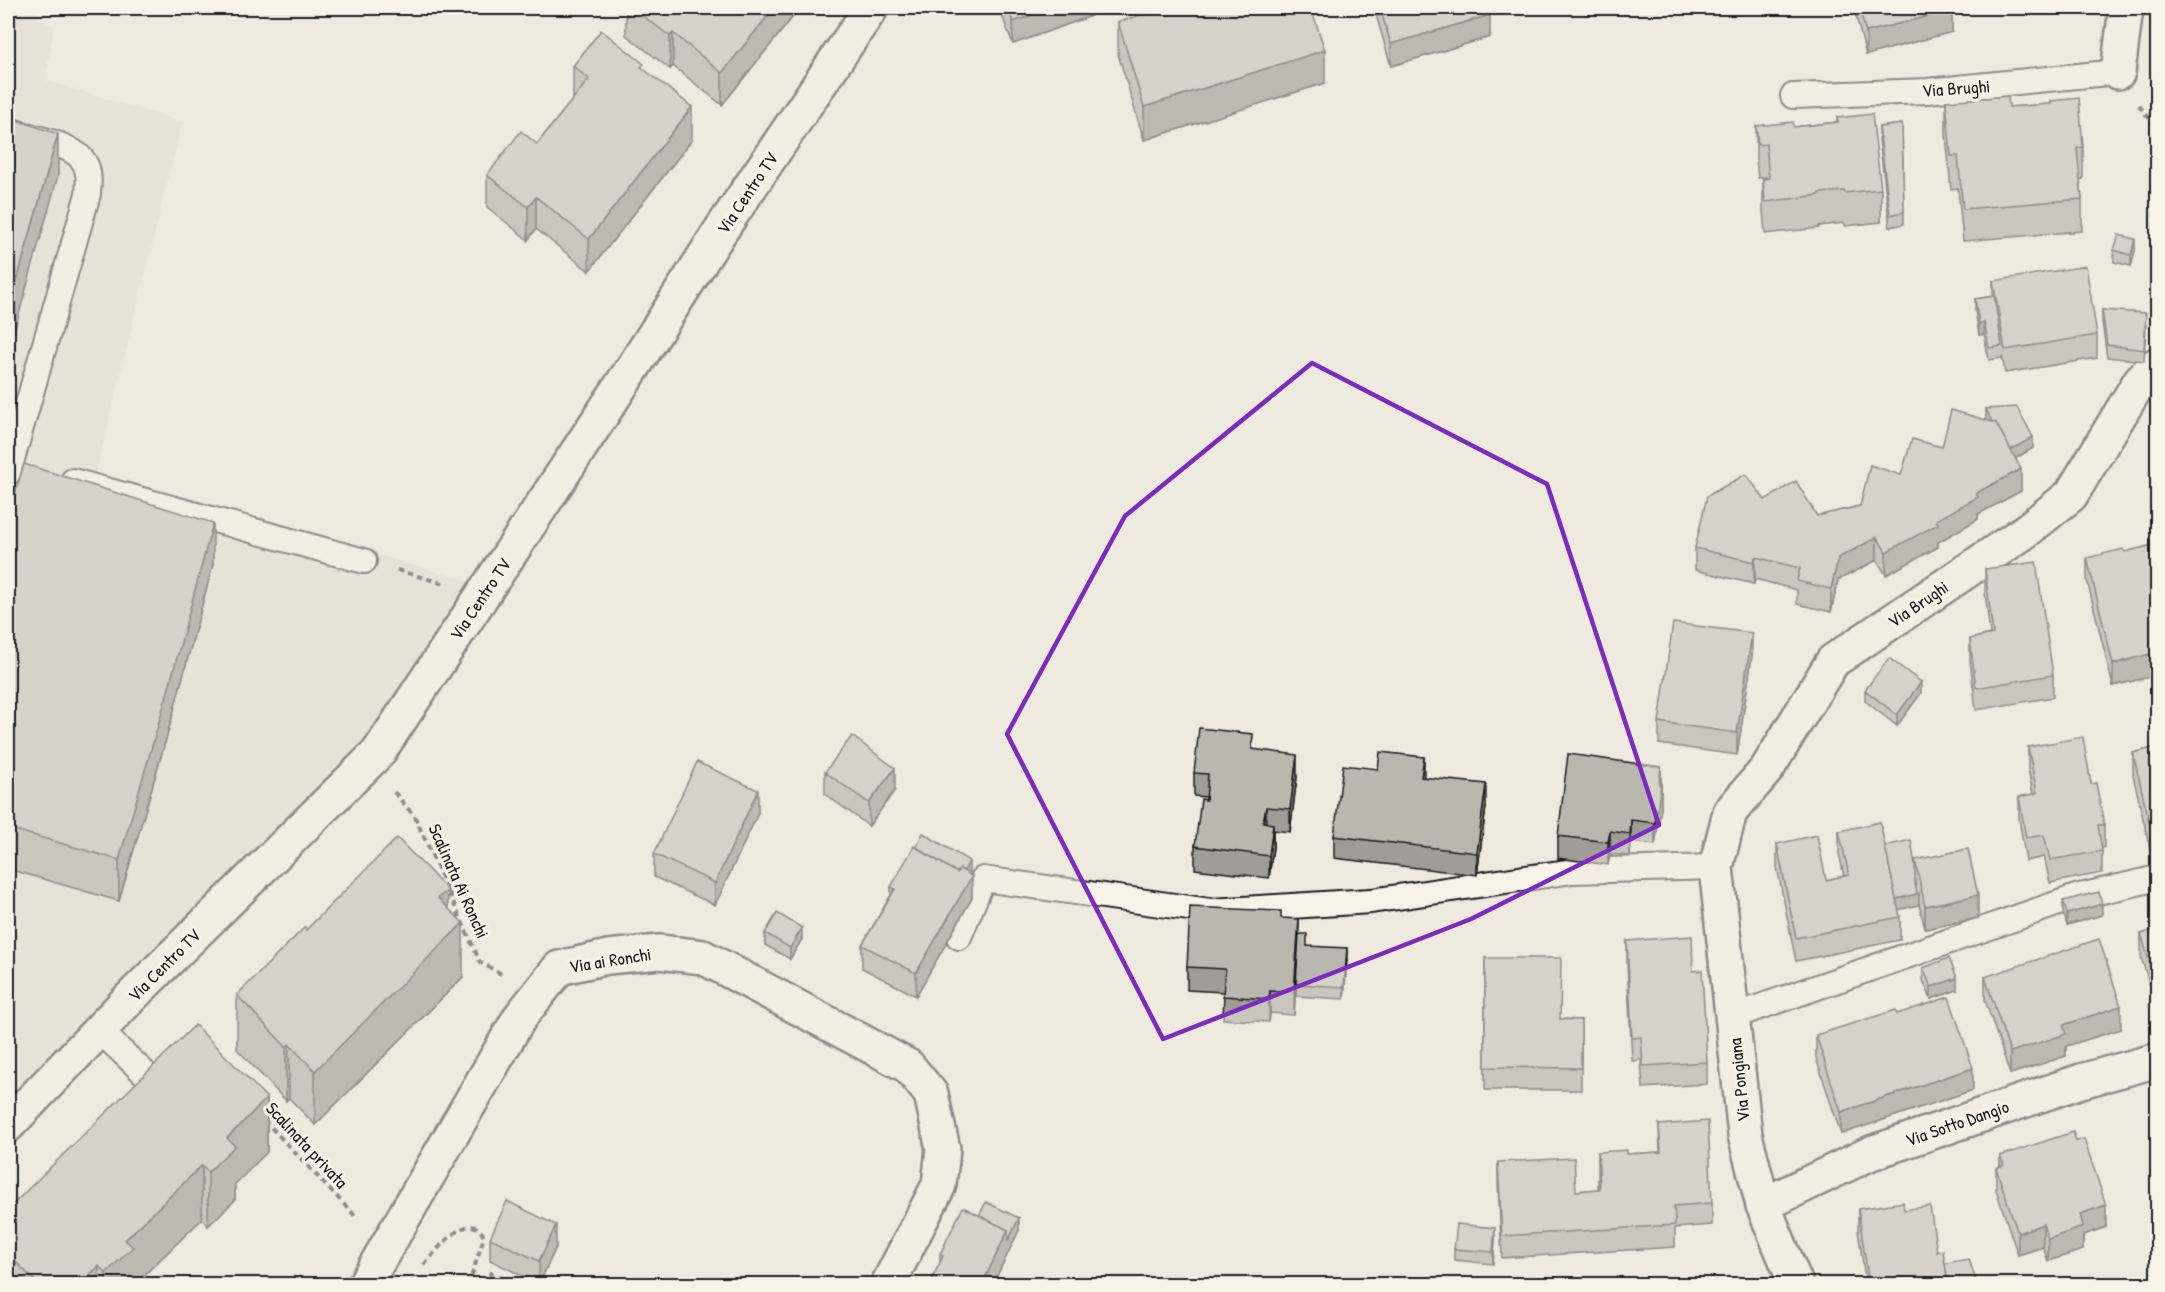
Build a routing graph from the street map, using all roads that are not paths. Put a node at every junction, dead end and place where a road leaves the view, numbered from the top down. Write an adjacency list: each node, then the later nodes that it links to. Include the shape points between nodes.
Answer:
1 (871, 8): 13 (street, Via Centro TV, via 378,753)
2 (2126, 8): 3 (street)
3 (2118, 72): 4 (lane, Via Brughi, via 1927,91)
4 (1793, 96)
5 (8, 130): 7 (lane, via 77,153 86,164 89,178)
6 (2156, 365): 9 (street, Via Brughi, via 2140,381 2071,495 2026,531 1833,661 1767,769 1730,812)
7 (27, 470): 8 (lane)
8 (364, 561)
9 (1716, 867): 11 (lane, via 1573,871 1371,901 1210,911 983,879); 12 (street, Via Pongiana)
10 (2157, 878): 12 (lane, via 2076,897)
11 (959, 936)
12 (1731, 1017): 17 (street, Via Pongiana, via 1745,1135)
13 (100, 1031): 15 (lane); 16 (street, Via Centro TV)
14 (2157, 1060): 17 (street, Via Sotto Dangio, via 2081,1081 1871,1153)
15 (159, 1087)
16 (8, 1125)
17 (1763, 1205): 20 (street, Via Pongiana)
18 (365, 1284): 19 (street, Via ai Ronchi, via 520,1017 559,969 608,957 659,952 703,957 908,1066 931,1094 943,1149 939,1185)
19 (888, 1284)
20 (1796, 1284)

